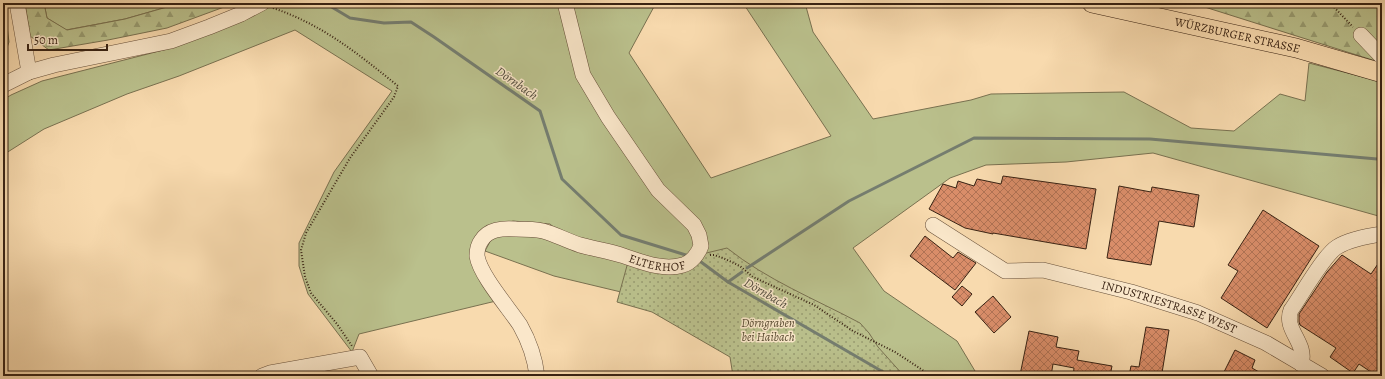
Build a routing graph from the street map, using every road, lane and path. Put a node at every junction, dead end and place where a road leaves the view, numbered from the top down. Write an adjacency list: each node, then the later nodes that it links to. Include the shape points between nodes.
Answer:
1 (17, 3): 8 (street)
2 (261, 3): 8 (street, via 241,14 171,41); 14 (path, via 325,31 398,86 394,97 350,158 306,233 301,250 305,277 311,293)
3 (565, 3): 13 (street, ELTERHOF, via 583,75 608,117 658,190 694,225 701,246)
4 (1092, 3): 9 (main road, WÜRZBURGER STRASSE, via 1296,48)
5 (1330, 3): 6 (path)
6 (1361, 35): 7 (street)
7 (1382, 57)
8 (29, 72): 10 (street)
9 (1382, 73)
10 (3, 85)
11 (933, 225): 15 (street, INDUSTRIESTRASSE WEST, via 1005,272 1043,270 1146,296 1198,313 1266,343)
12 (1382, 234): 15 (street, via 1337,246 1328,254 1292,310 1288,317 1302,351)
13 (696, 256): 19 (street, ELTERHOF, via 684,265 660,266 581,245 543,231 508,228 488,233 478,246 479,263 527,338); 20 (path, via 714,254 740,266 753,277 814,305 852,331 895,352)
14 (360, 357): 16 (street); 18 (street)
15 (1301, 364): 21 (street, INDUSTRIESTRASSE WEST)
16 (277, 374): 17 (street)
17 (262, 376)
18 (371, 376)
19 (538, 376)
20 (929, 376)
21 (1322, 376)

